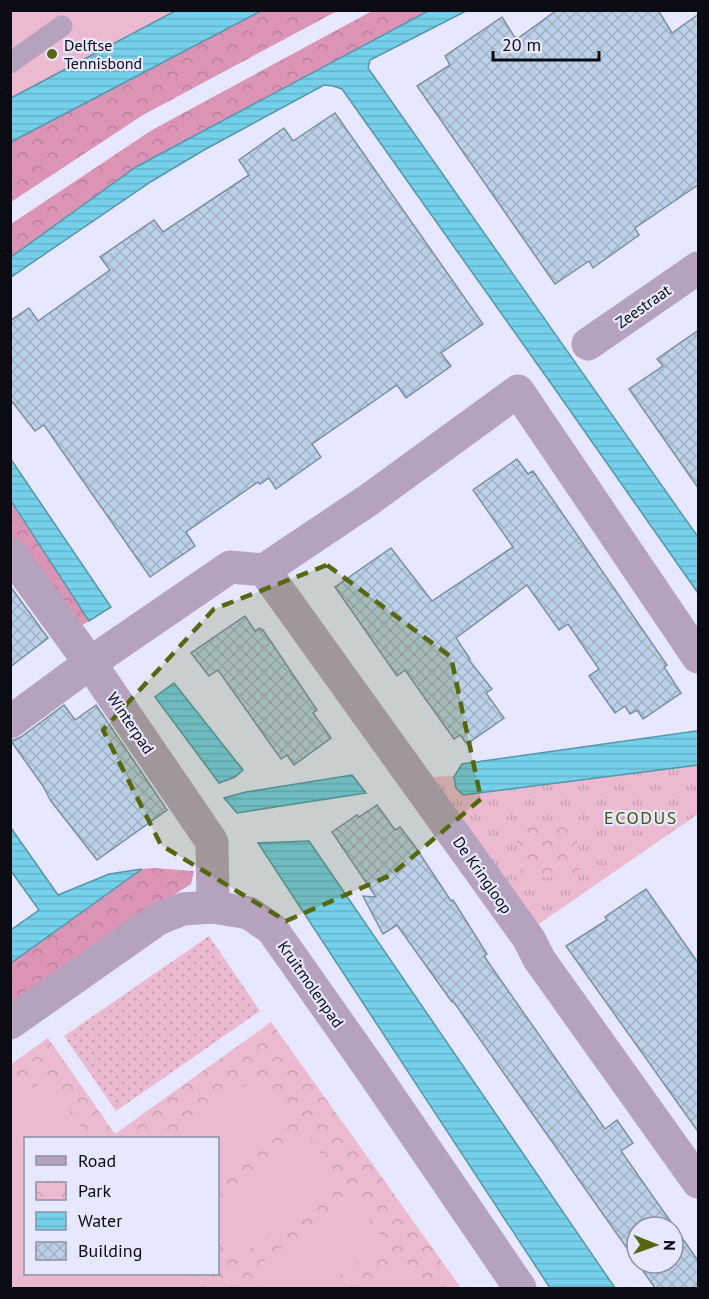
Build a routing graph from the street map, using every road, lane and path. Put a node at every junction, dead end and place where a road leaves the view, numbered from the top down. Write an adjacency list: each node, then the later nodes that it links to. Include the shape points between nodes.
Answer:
1 (62, 26): 2 (lane)
2 (10, 63)
3 (699, 268): 4 (street, Zeestraat)
4 (588, 344)
5 (10, 553): 8 (street, Winterpad)
6 (264, 570): 7 (street, via 518,391); 8 (street, via 230,567); 12 (street, De Kringloop)
7 (699, 657)
8 (90, 663): 9 (street); 10 (street, Winterpad, via 212,842)
9 (10, 722)
10 (213, 907): 11 (street, Kruitmolenpad, via 183,909 158,919); 13 (street, Kruitmolenpad, via 249,913 272,929)
11 (10, 1023)
12 (699, 1182)
13 (520, 1288)

